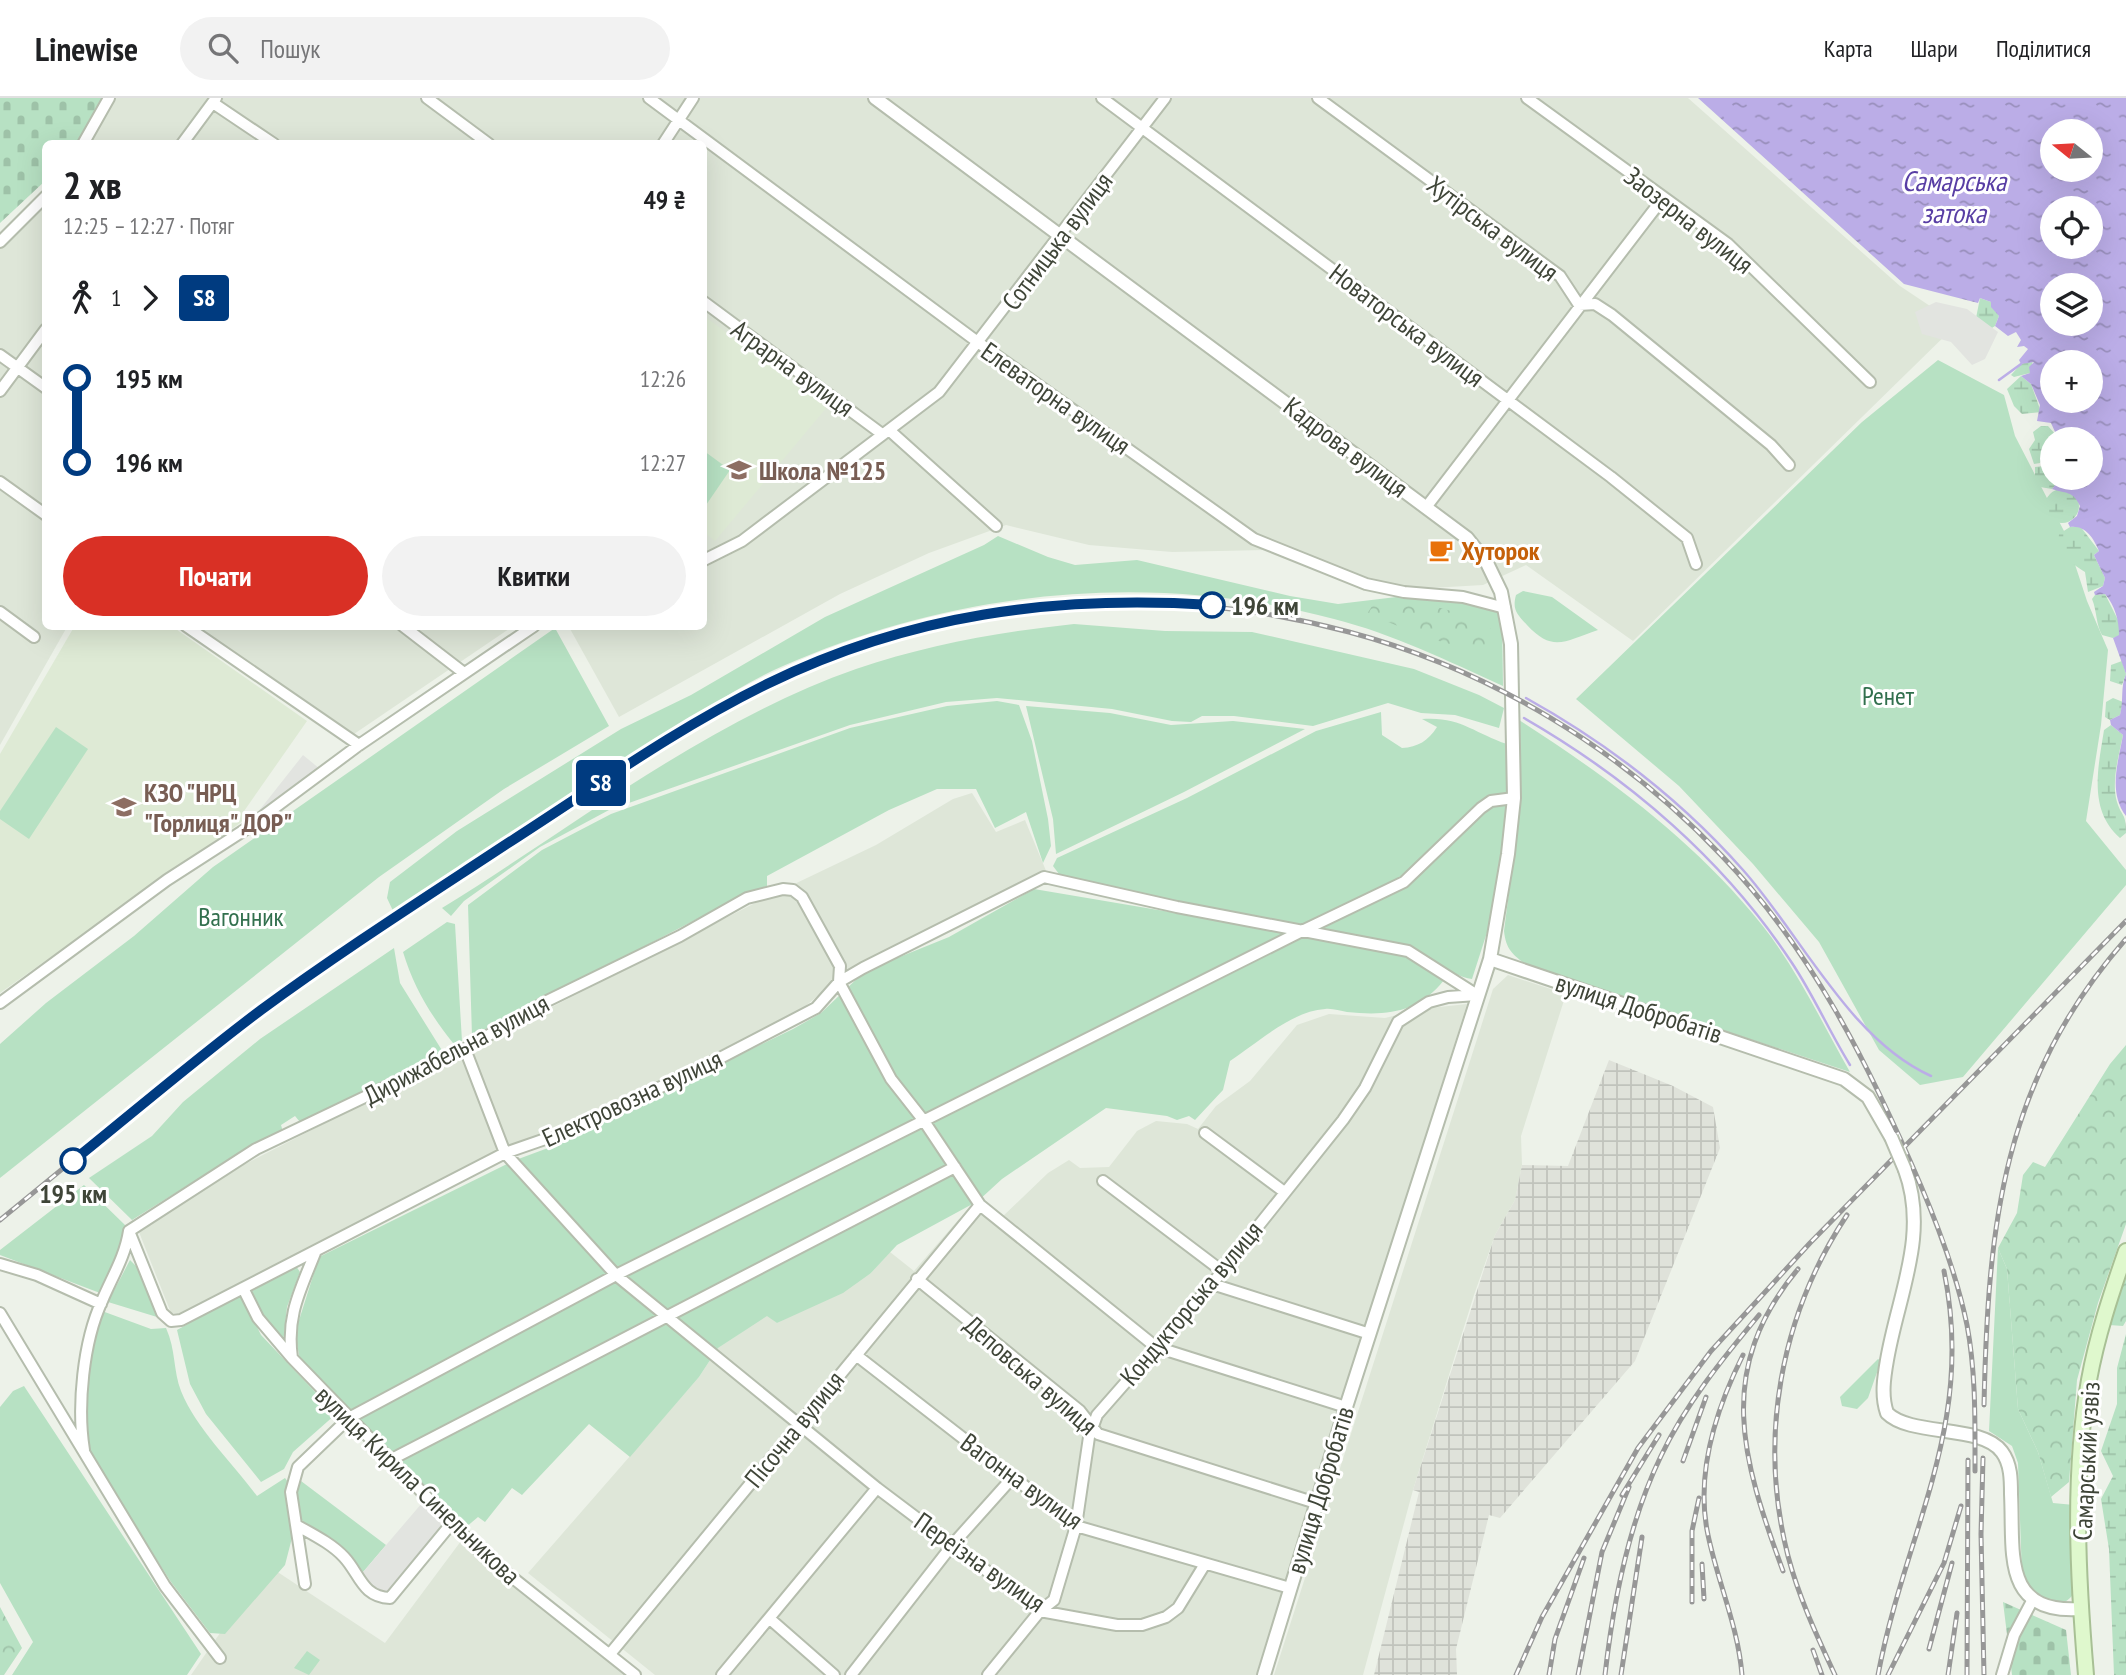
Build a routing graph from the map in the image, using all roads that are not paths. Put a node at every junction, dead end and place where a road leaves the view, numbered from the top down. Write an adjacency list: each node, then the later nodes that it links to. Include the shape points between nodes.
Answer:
1 (109, 98): 13 (street)
2 (427, 98): 16 (street)
3 (649, 98): 11 (street, Елеваторна вулиця)
4 (693, 98): 11 (street)
5 (875, 98): 22 (street, Кадрова вулиця)
6 (1102, 98): 12 (street, Новаторська вулиця)
7 (1165, 98): 12 (street, Сотницька вулиця)
8 (1318, 98): 25 (street, Хутірська вулиця, via 1560,276)
9 (1527, 98): 20 (street, Заозерна вулиця)
10 (215, 100): 14 (street); 15 (street)
11 (679, 120): 17 (street); 18 (street, Елеваторна вулиця)
12 (1143, 129): 22 (street, Сотницька вулиця); 33 (street, Новаторська вулиця)
13 (85, 140)
14 (186, 140)
15 (269, 140)
16 (484, 140)
17 (666, 140)
18 (706, 140)
19 (707, 141): 27 (street, Елеваторна вулиця)
20 (1663, 198): 25 (street); 30 (street, Заозерна вулиця, via 1728,244)
21 (42, 200): 23 (street)
22 (1060, 235): 27 (street, Сотницька вулиця); 37 (street, Кадрова вулиця)
23 (0, 242)
24 (707, 304): 34 (street, Аграрна вулиця)
25 (1579, 304): 33 (street); 35 (street, Хутірська вулиця, via 1595,304 1612,315 1771,445)
26 (42, 335): 29 (street)
27 (979, 343): 34 (street, Сотницька вулиця, via 939,392); 42 (street, Елеваторна вулиця, via 1254,539 1366,584 1463,597)
28 (0, 355): 29 (street)
29 (18, 368): 31 (street); 32 (street)
30 (1870, 382)
31 (42, 385)
32 (0, 391)
33 (1506, 399): 37 (street); 41 (street, Новаторська вулиця, via 1686,538)
34 (885, 432): 39 (street, Аграрна вулиця); 40 (street, Сотницька вулиця, via 742,541)
35 (1789, 465)
36 (0, 482): 38 (street)
37 (1427, 506): 42 (street, Кадрова вулиця, via 1478,551)
38 (42, 512)
39 (996, 526)
40 (707, 558)
41 (1696, 564)
42 (1505, 608): 50 (street, Кадрова вулиця, via 1511,655)
43 (0, 612): 47 (street)
44 (192, 630): 49 (street)
45 (409, 630): 48 (street)
46 (528, 630): 48 (street)
47 (34, 637)
48 (464, 673): 49 (street)
49 (359, 746): 55 (street)
50 (1514, 798): 51 (street, via 1491,801 1481,808 1404,882); 52 (street, Кадрова вулиця)
51 (1302, 931): 53 (street, Електровозна вулиця, via 1044,877); 54 (street, via 1408,951); 57 (street)
52 (1490, 959): 54 (street, вулиця Добробатів); 96 (street, вулиця Добробатів, bridge, via 1833,1074 1868,1097 1891,1137 1916,1209 1914,1240 1890,1342 1884,1406 1892,1418 1983,1440 2003,1452 2010,1472 2015,1569 2020,1587)
53 (839, 982): 56 (street, Дирижабельна вулиця, via 840,966 802,897 793,890 769,891 547,1001); 57 (street, via 891,1079); 59 (street, Електровозна вулиця, via 816,1008 722,1057 577,1128)
54 (1477, 995): 62 (street, Кондукторська вулиця, via 1429,1002 1398,1022 1365,1088); 76 (street, вулиця Добробатів)
55 (0, 1001)
56 (465, 1049): 59 (street); 64 (street, Дирижабельна вулиця, via 256,1149)
57 (925, 1121): 60 (street); 69 (street)
58 (1205, 1133): 62 (street)
59 (505, 1153): 66 (street, Електровозна вулиця); 69 (street, Переїзна вулиця)
60 (955, 1167): 63 (street); 75 (street)
61 (1103, 1181): 68 (street)
62 (1283, 1191): 68 (street, Кондукторська вулиця)
63 (980, 1205): 70 (street, Пісочна вулиця); 77 (street)
64 (129, 1231): 72 (street, Електровозна вулиця, via 162,1313 171,1321); 73 (street, via 125,1252)
65 (2126, 1251): 97 (main road, Самарський узвіз, via 2089,1382 2079,1489)
66 (315, 1253): 72 (street, Електровозна вулиця); 79 (street, via 288,1331)
67 (0, 1264): 73 (street, via 37,1275)
68 (1223, 1271): 71 (street, Кондукторська вулиця)
69 (616, 1275): 75 (street, Переїзна вулиця); 81 (street)
70 (917, 1279): 78 (street, Пісочна вулиця); 83 (street, Деповська вулиця, via 1080,1411)
71 (1212, 1284): 76 (street); 77 (street, Кондукторська вулиця)
72 (243, 1288): 79 (street, вулиця Кирила Синельникова, via 258,1318)
73 (100, 1304): 84 (street, via 87,1350 80,1424)
74 (0, 1313): 84 (street)
75 (664, 1317): 82 (street, Переїзна вулиця); 85 (street)
76 (1370, 1334): 80 (street, вулиця Добробатів)
77 (1156, 1347): 80 (street); 83 (street, Кондукторська вулиця, via 1104,1405)
78 (856, 1354): 82 (street, Пісочна вулиця); 86 (street, Вагонна вулиця)
79 (292, 1358): 81 (street, вулиця Кирила Синельникова)
80 (1346, 1407): 88 (street, вулиця Добробатів)
81 (349, 1418): 85 (street, вулиця Кирила Синельникова); 90 (street, via 298,1467 291,1492)
82 (799, 1423): 87 (street, Переїзна вулиця); 100 (street, Пісочна вулиця)
83 (1092, 1426): 88 (street, Деповська вулиця, via 1107,1438); 91 (street, Кондукторська вулиця)
84 (86, 1458): 101 (street, via 165,1586)
85 (390, 1460): 89 (street, вулиця Кирила Синельникова)
86 (1013, 1477): 91 (street, Вагонна вулиця); 92 (street)
87 (877, 1488): 92 (street, Переїзна вулиця); 99 (street)
88 (1316, 1503): 95 (street, вулиця Добробатів)
89 (452, 1524): 90 (street, via 390,1598 372,1595 345,1558); 100 (street, вулиця Кирила Синельникова, via 491,1562)
90 (298, 1526): 94 (street)
91 (1076, 1526): 93 (street, Вагонна вулиця); 98 (street, Кондукторська вулиця, via 1054,1600)
92 (953, 1544): 98 (street, Переїзна вулиця); 105 (street)
93 (1205, 1564): 95 (street, Вагонна вулиця); 98 (street, Переїзна вулиця, via 1178,1608 1142,1625)
94 (305, 1584)
95 (1290, 1588): 107 (street, вулиця Добробатів)
96 (2032, 1601): 97 (street, via 2059,1610); 108 (street, via 2014,1635)
97 (2080, 1609): 109 (main road, Самарський узвіз)
98 (1040, 1611): 106 (street, Кондукторська вулиця)
99 (770, 1619): 103 (street); 104 (street)
100 (610, 1654): 102 (street, вулиця Кирила Синельникова)
101 (220, 1658)
102 (635, 1675)
103 (722, 1675)
104 (834, 1675)
105 (851, 1675)
106 (988, 1675)
107 (1264, 1675)
108 (2002, 1675)
109 (2086, 1675)

